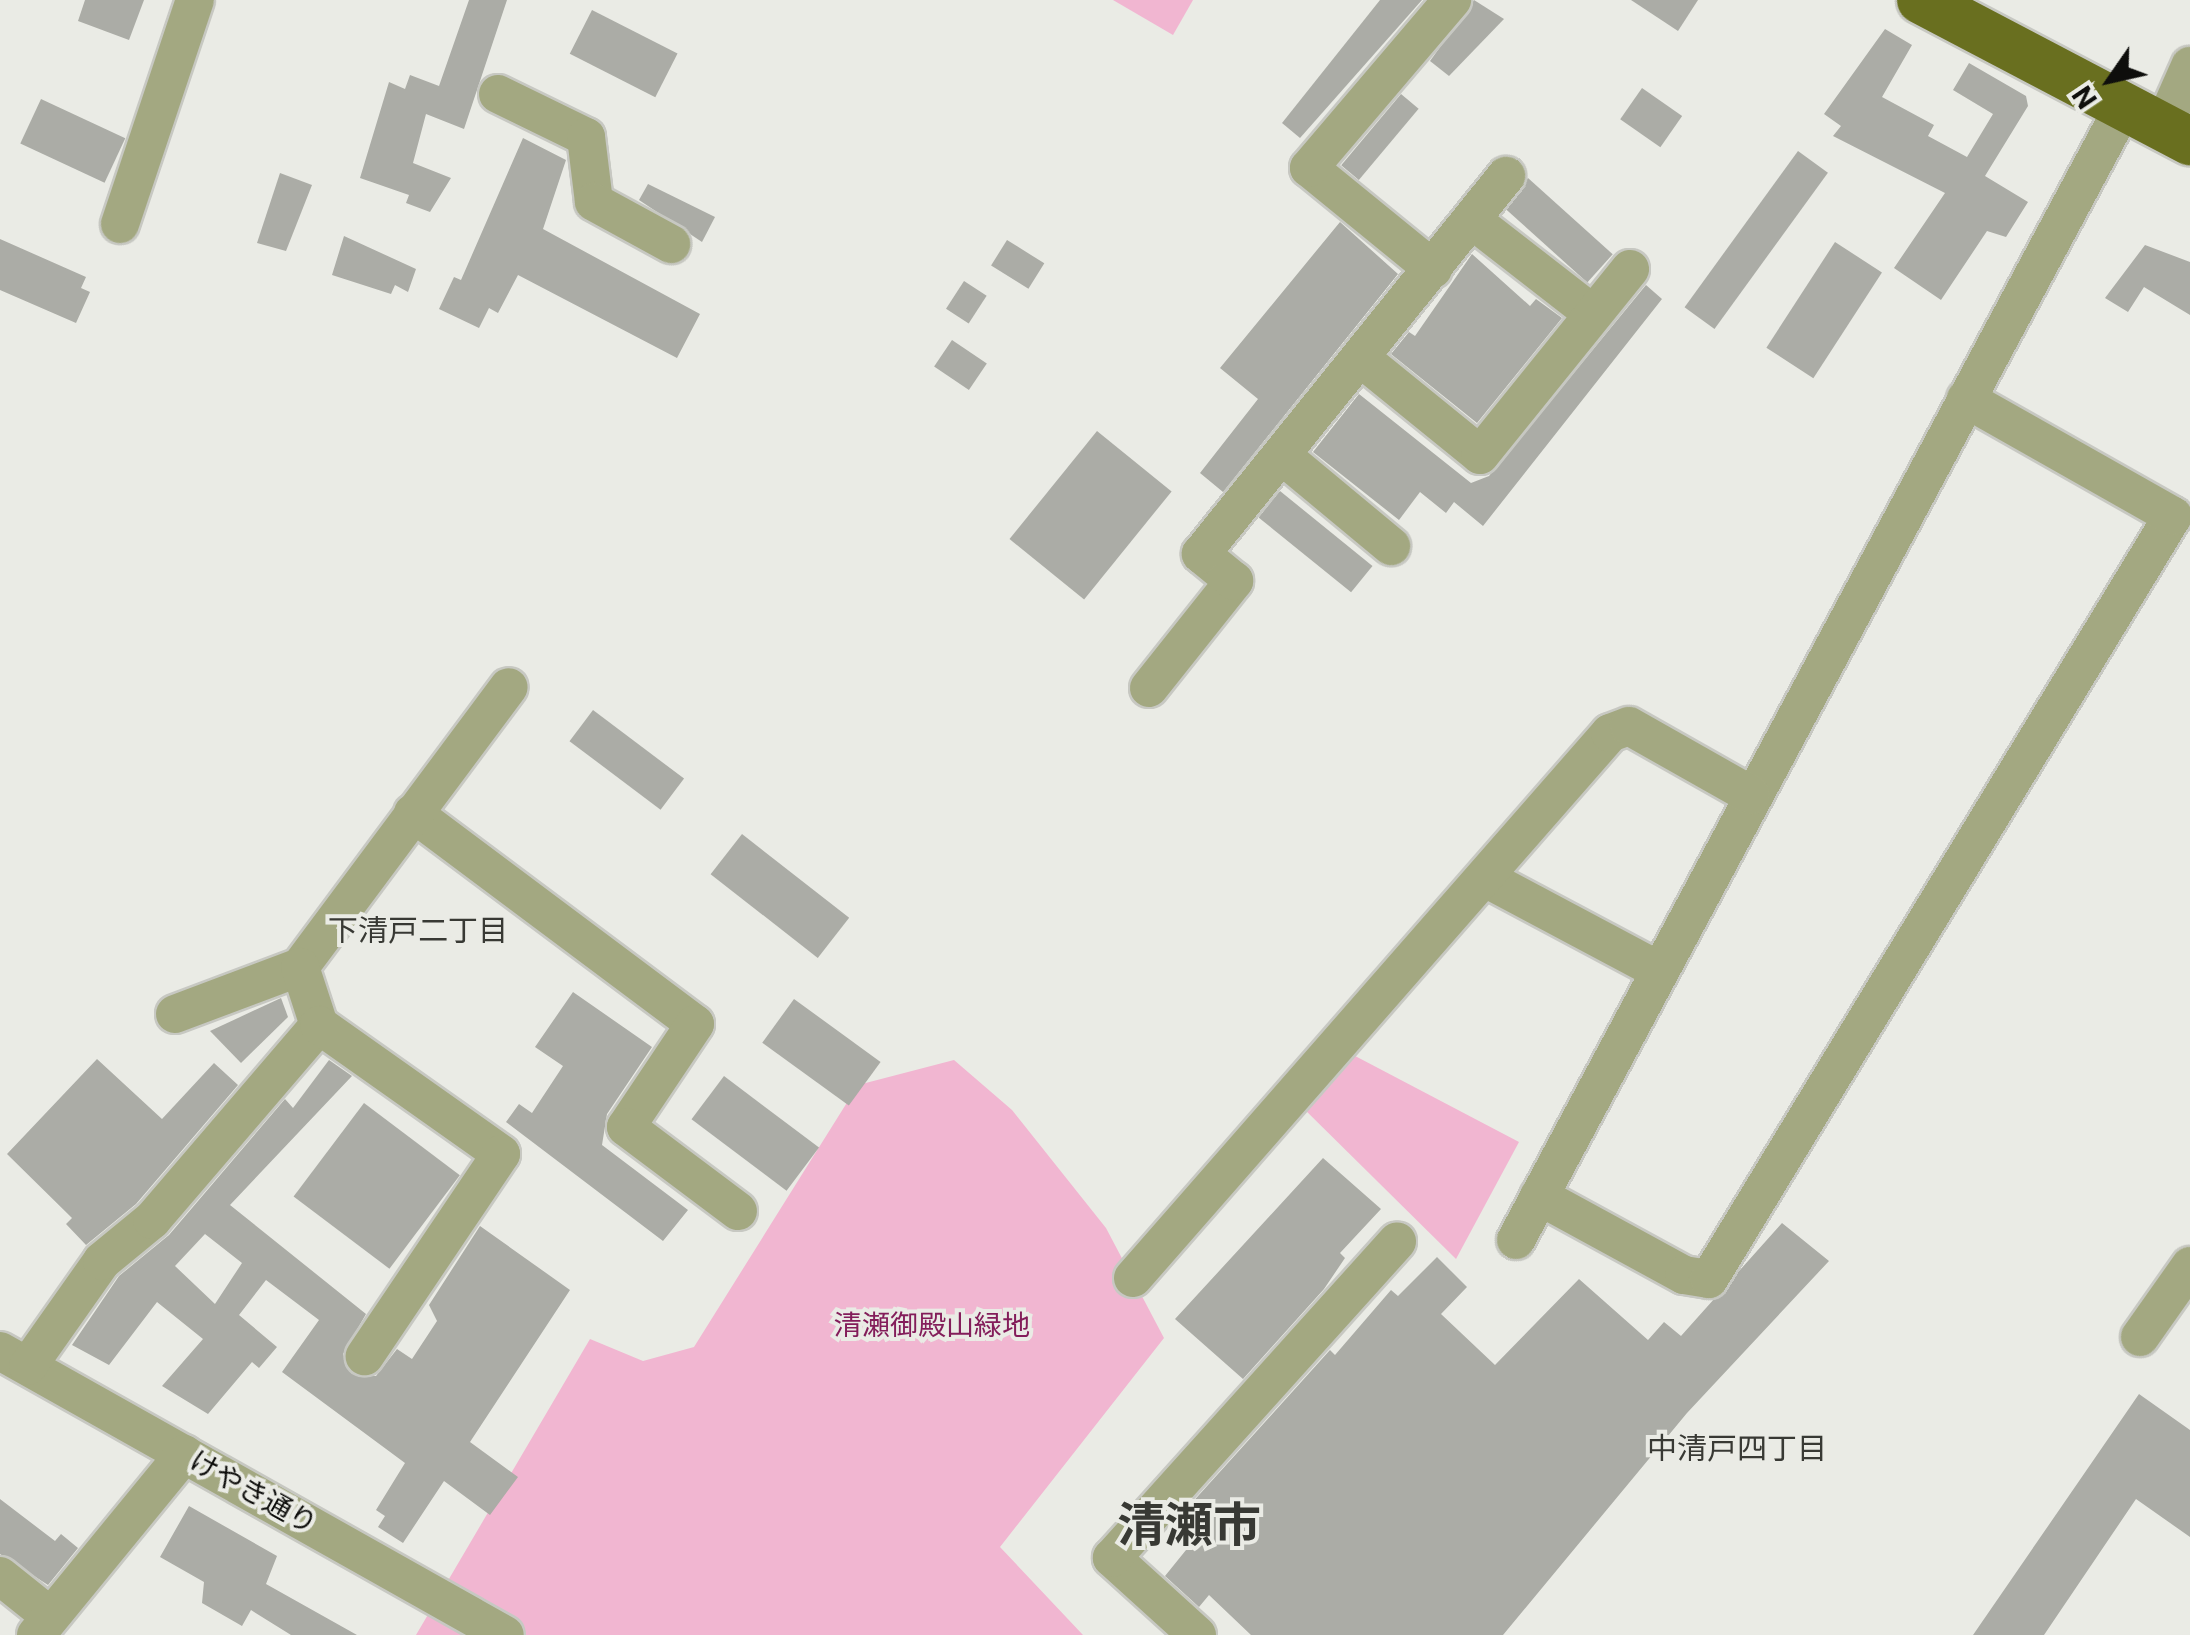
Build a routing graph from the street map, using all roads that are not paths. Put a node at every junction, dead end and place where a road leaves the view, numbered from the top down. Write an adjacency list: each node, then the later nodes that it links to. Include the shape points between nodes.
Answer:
1 (194, 0): 9 (street)
2 (1452, 0): 11 (street, via 1309,168)
3 (1921, 0): 6 (main road)
4 (2190, 66): 6 (street)
5 (498, 94): 10 (street, via 586,137 594,202)
6 (2159, 125): 15 (street)
7 (1506, 176): 8 (street)
8 (1472, 220): 11 (street); 13 (street)
9 (120, 224)
10 (671, 244)
11 (1433, 269): 14 (street)
12 (1630, 269): 13 (street)
13 (1593, 314): 14 (street, via 1480,455)
14 (1362, 359): 16 (street)
15 (1966, 399): 20 (street); 27 (street, via 2174,516 1709,1279 1684,1275)
16 (1285, 458): 17 (street); 19 (street, via 1200,554 1234,581)
17 (1391, 546)
18 (509, 687): 21 (street)
19 (1149, 688)
20 (1751, 795): 22 (street, via 1629,726 1610,733); 24 (street)
21 (413, 813): 23 (street); 28 (street, via 694,1024 626,1127)
22 (1485, 878): 24 (street); 32 (street)
23 (300, 967): 25 (street); 26 (street)
24 (1658, 970): 27 (street)
25 (175, 1014)
26 (319, 1024): 34 (street, via 501,1154); 35 (street, via 152,1220 102,1261)
27 (1539, 1196): 29 (street)
28 (738, 1211)
29 (1516, 1240)
30 (1397, 1242): 40 (street, via 1112,1558)
31 (2190, 1266): 33 (street)
32 (1133, 1278)
33 (2140, 1338)
34 (365, 1356)
35 (14, 1358): 36 (street, けやき通り)
36 (184, 1454): 38 (street); 39 (street, けやき通り)
37 (0, 1576): 38 (street)
38 (43, 1625)
39 (505, 1635)
40 (1197, 1635)

